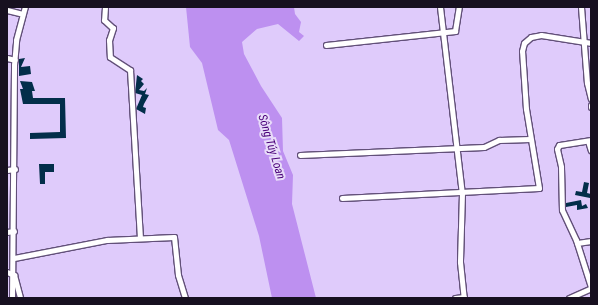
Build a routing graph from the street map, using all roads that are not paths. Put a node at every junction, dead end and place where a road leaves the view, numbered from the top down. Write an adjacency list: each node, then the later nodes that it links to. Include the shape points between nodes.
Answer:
1 (25, 7): 7 (street)
2 (105, 7): 26 (street, via 104,20 113,28 110,57 130,70)
3 (440, 7): 8 (street)
4 (459, 7): 8 (street, via 456,31)
5 (581, 7): 9 (street)
6 (7, 10): 7 (street)
7 (23, 14): 13 (street, via 16,40)
8 (443, 33): 11 (street); 17 (street)
9 (584, 41): 10 (street); 14 (street); 15 (street, via 541,34 531,37 524,43 522,51)
10 (591, 43)
11 (326, 45)
12 (7, 58): 13 (street)
13 (15, 60): 21 (street)
14 (591, 98)
15 (530, 138): 17 (street, via 499,140 484,147); 22 (street, via 540,184 538,188)
16 (590, 140): 18 (street); 28 (street, via 558,145 557,149 561,168 562,210)
17 (457, 148): 19 (street); 22 (street)
18 (591, 151)
19 (300, 155)
20 (7, 170): 21 (street)
21 (14, 170): 24 (street)
22 (462, 192): 23 (street); 34 (street, via 460,262)
23 (342, 198)
24 (14, 231): 25 (street); 29 (street)
25 (7, 232)
26 (140, 238): 29 (street, via 90,243); 37 (street, via 174,238 178,275)
27 (591, 241): 28 (street)
28 (577, 243): 32 (street)
29 (14, 258): 31 (street)
30 (7, 272): 31 (street)
31 (14, 275): 33 (street); 36 (street)
32 (591, 287): 39 (street)
33 (10, 291): 35 (street)
34 (464, 297): 38 (street)
35 (12, 298)
36 (20, 298)
37 (185, 298)
38 (455, 298)
39 (569, 298)

